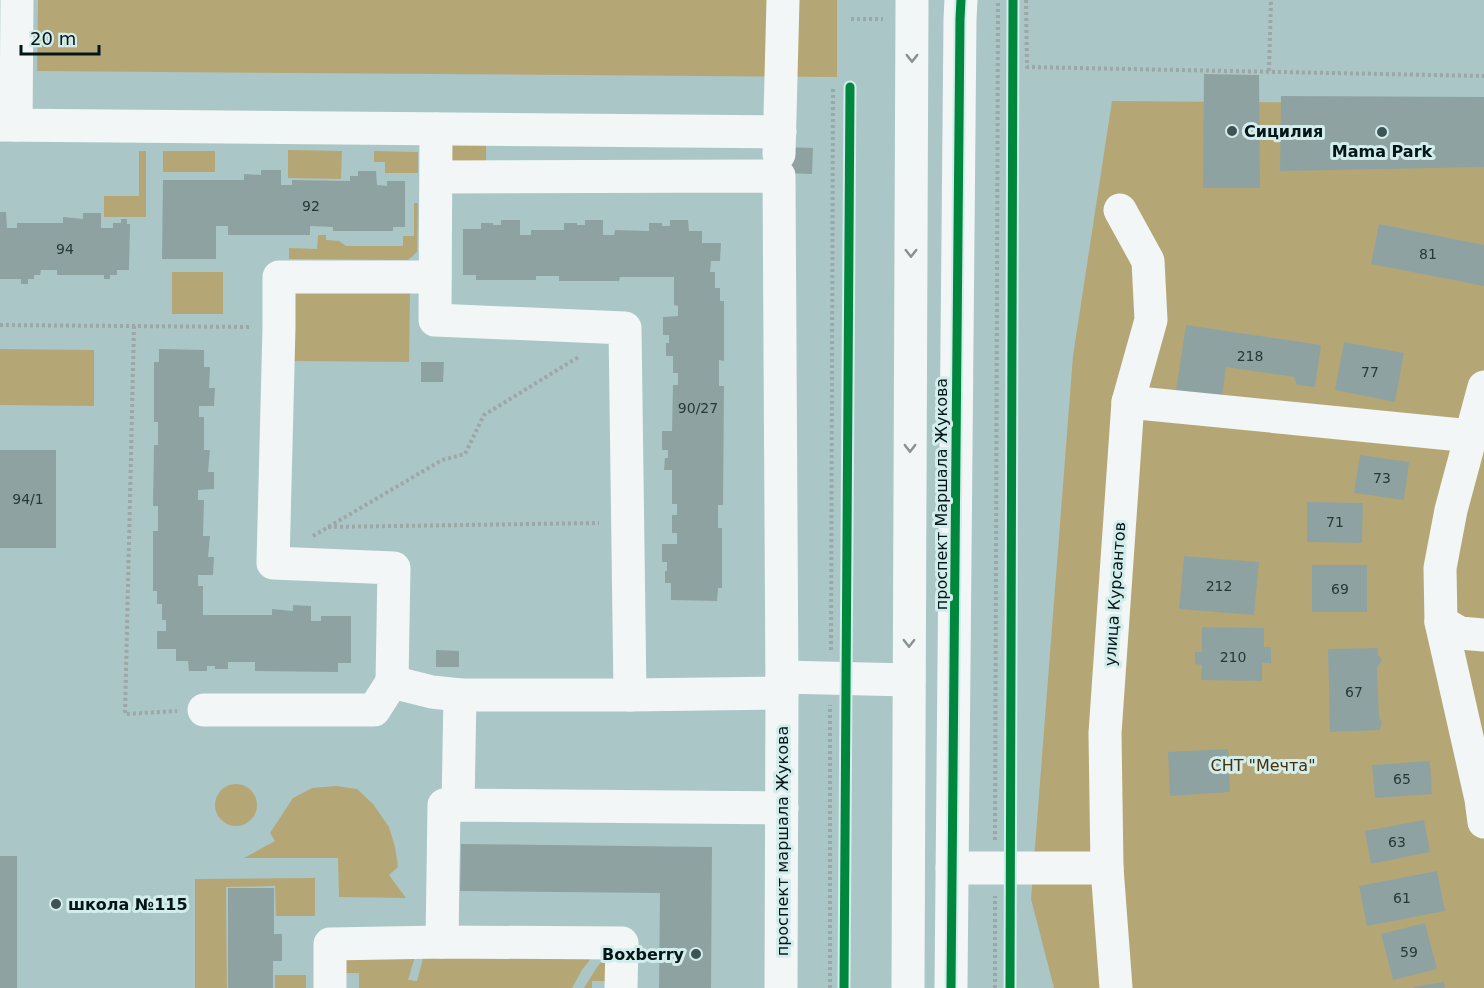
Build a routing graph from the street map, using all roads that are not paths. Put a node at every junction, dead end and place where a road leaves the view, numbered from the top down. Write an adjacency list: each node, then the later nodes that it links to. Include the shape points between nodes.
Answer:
1 (17, 0): 5 (street)
2 (783, 0): 7 (street, проспект маршала Жукова)
3 (912, 0): 17 (street, проспект Маршала Жукова, one-way to 17)
4 (962, 0): 26 (street, проспект Маршала Жукова)
5 (8, 125): 6 (street)
6 (436, 129): 7 (street); 9 (street)
7 (780, 132): 8 (street, проспект маршала Жукова)
8 (779, 176): 9 (street); 19 (street, проспект маршала Жукова)
9 (436, 177): 11 (street)
10 (1120, 210): 13 (street, улица Курсантов, via 1148,261 1151,320)
11 (435, 277): 18 (street, via 279,277 273,563 394,568); 21 (street, via 435,320 625,328)
12 (1484, 387): 14 (street)
13 (1128, 402): 14 (street); 27 (street, улица Курсантов, via 1105,734)
14 (1477, 436): 15 (street, via 1450,510 1440,568)
15 (1441, 622): 16 (street, via 1460,633); 25 (street)
16 (1484, 635)
17 (909, 680): 19 (street, via 830,678); 32 (street, проспект Маршала Жукова)
18 (392, 682): 20 (street); 22 (street, via 374,710)
19 (782, 685): 21 (street); 24 (street, проспект маршала Жукова)
20 (460, 695): 21 (street); 23 (street)
21 (630, 695)
22 (204, 710)
23 (459, 805): 24 (street); 28 (street, via 444,805)
24 (782, 808): 31 (street, проспект маршала Жукова)
25 (1484, 822)
26 (952, 868): 27 (street); 33 (street, проспект Маршала Жукова)
27 (1107, 868): 34 (street, улица Курсантов)
28 (442, 942): 29 (street, via 330,944); 30 (street, via 622,943)
29 (330, 988)
30 (621, 988)
31 (781, 988)
32 (908, 988)
33 (951, 988)
34 (1116, 988)

